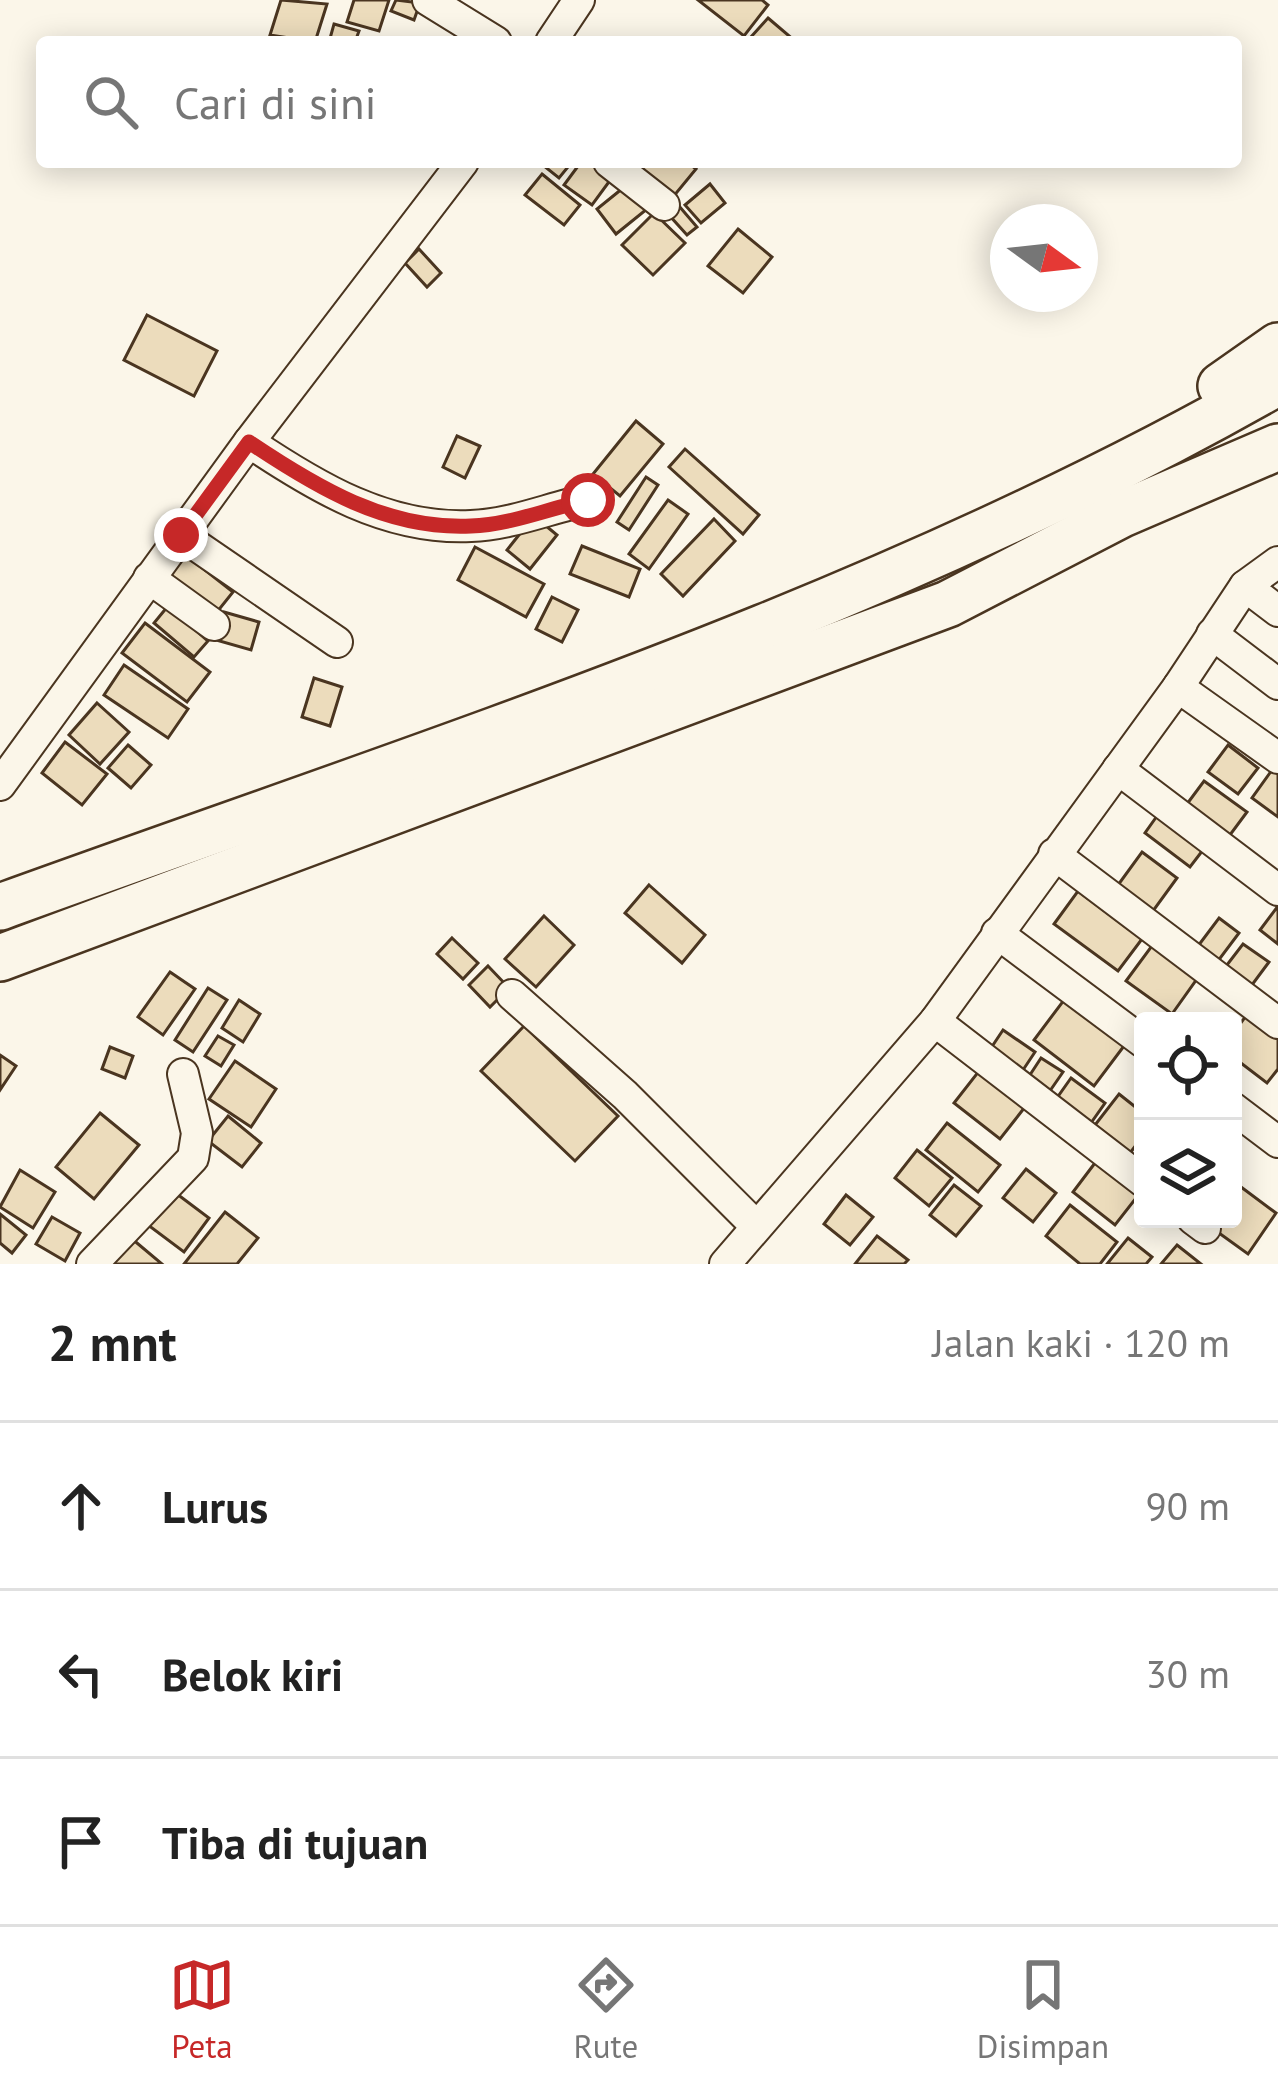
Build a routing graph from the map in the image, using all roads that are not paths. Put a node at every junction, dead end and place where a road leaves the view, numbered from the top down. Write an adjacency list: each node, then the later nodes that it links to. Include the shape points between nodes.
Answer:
1 (428, 0): 3 (street)
2 (579, 0): 4 (street)
3 (486, 36)
4 (555, 36)
5 (458, 168): 11 (street)
6 (616, 168): 7 (street)
7 (664, 205)
8 (1278, 346): 14 (highway)
9 (1278, 382): 14 (highway)
10 (1278, 427): 13 (highway)
11 (249, 442): 15 (street, via 321,490 412,523 472,526); 16 (street)
12 (1278, 446): 13 (highway)
13 (1196, 480): 33 (highway, via 948,604)
14 (1081, 484): 31 (highway, via 788,621)
15 (588, 500)
16 (181, 535): 18 (street); 23 (street)
17 (1278, 562): 19 (street)
18 (149, 578): 21 (street); 28 (street)
19 (1245, 586): 20 (street); 22 (street)
20 (1278, 611)
21 (214, 625)
22 (1212, 634): 24 (street); 25 (street)
23 (337, 642)
24 (1278, 684)
25 (1178, 687): 26 (street); 27 (street)
26 (1278, 758)
27 (1118, 769): 29 (street); 30 (street)
28 (0, 785)
29 (1054, 854): 32 (street); 36 (street)
30 (1278, 890)
31 (0, 907)
32 (997, 933): 35 (street); 37 (street)
33 (2, 957)
34 (512, 995): 42 (street)
35 (935, 1021): 41 (street); 42 (street)
36 (1278, 1023)
37 (1134, 1035)
38 (183, 1074): 43 (street, via 197,1132 193,1158)
39 (1242, 1115): 40 (street)
40 (1278, 1142)
41 (1134, 1174)
42 (756, 1226): 44 (street)
43 (92, 1264)
44 (725, 1264)

